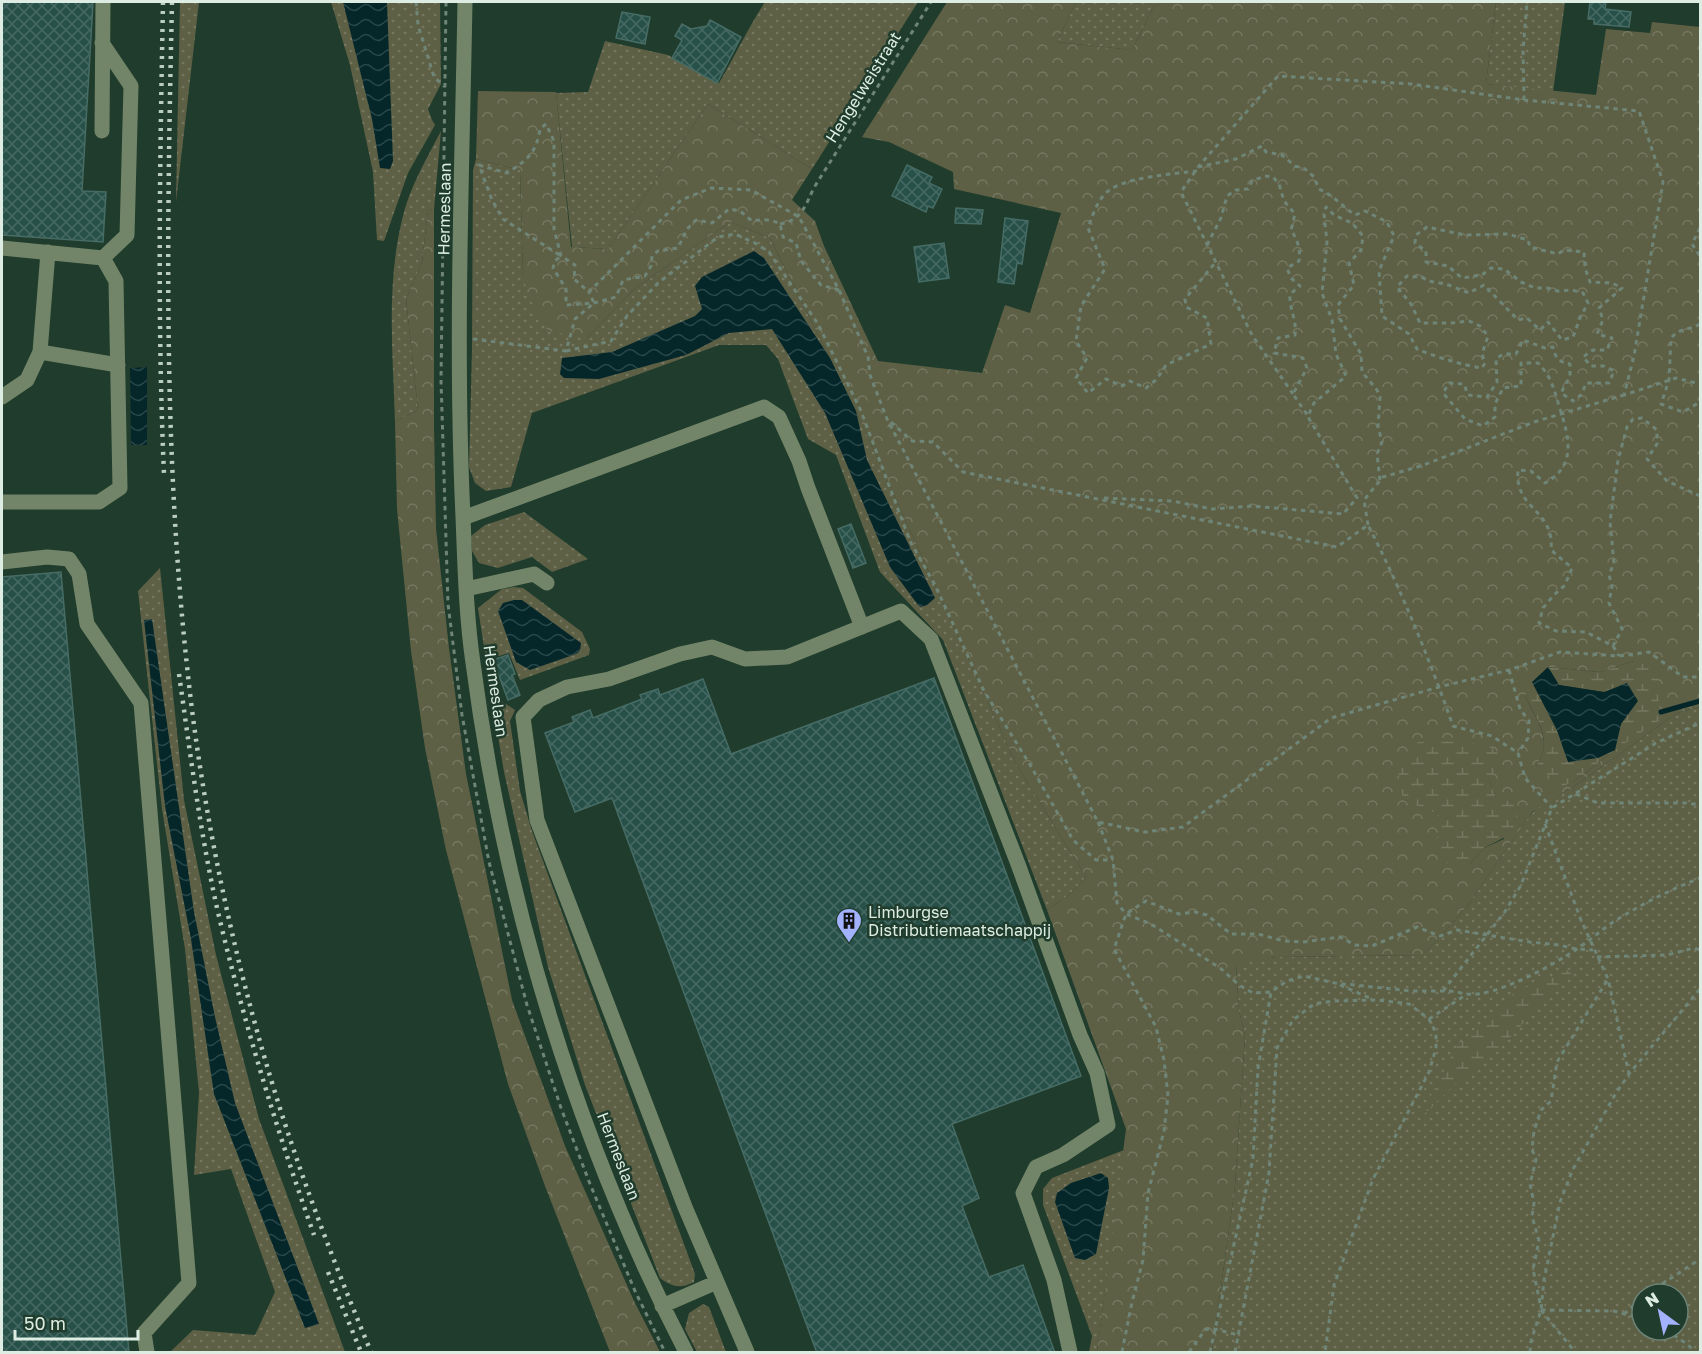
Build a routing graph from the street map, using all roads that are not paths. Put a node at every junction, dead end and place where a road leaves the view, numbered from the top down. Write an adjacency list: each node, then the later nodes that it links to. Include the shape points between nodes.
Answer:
1 (103, 2): 3 (street)
2 (465, 2): 12 (street, Hermeslaan, via 458,423)
3 (102, 43): 4 (street); 7 (street, via 132,87 127,235)
4 (102, 131)
5 (2, 248): 6 (street)
6 (48, 252): 7 (street); 8 (street)
7 (103, 258): 9 (street, via 116,281)
8 (40, 352): 9 (street); 10 (street, via 27,381)
9 (118, 365): 11 (street, via 120,488 99,502)
10 (2, 397)
11 (2, 502)
12 (463, 518): 15 (street, Hermeslaan); 16 (street, via 764,407 779,417 800,461)
13 (2, 562): 19 (street, via 69,559 79,574 87,624 141,703 189,1282 144,1333)
14 (548, 583): 15 (street, via 534,574)
15 (466, 589): 18 (street, Hermeslaan, via 472,662 491,779 544,1000 617,1204)
16 (862, 627): 17 (street, via 787,657 745,659 712,647 680,654 609,679 567,687 538,700 523,717 537,820); 22 (street, via 901,611 931,639 1097,1073 1108,1125 1063,1155 1036,1167 1023,1193 1054,1280)
17 (717, 1282): 18 (street); 21 (street)
18 (662, 1306): 20 (street, Hermeslaan)
19 (147, 1353)
20 (686, 1353)
21 (747, 1353)
22 (1070, 1353)

